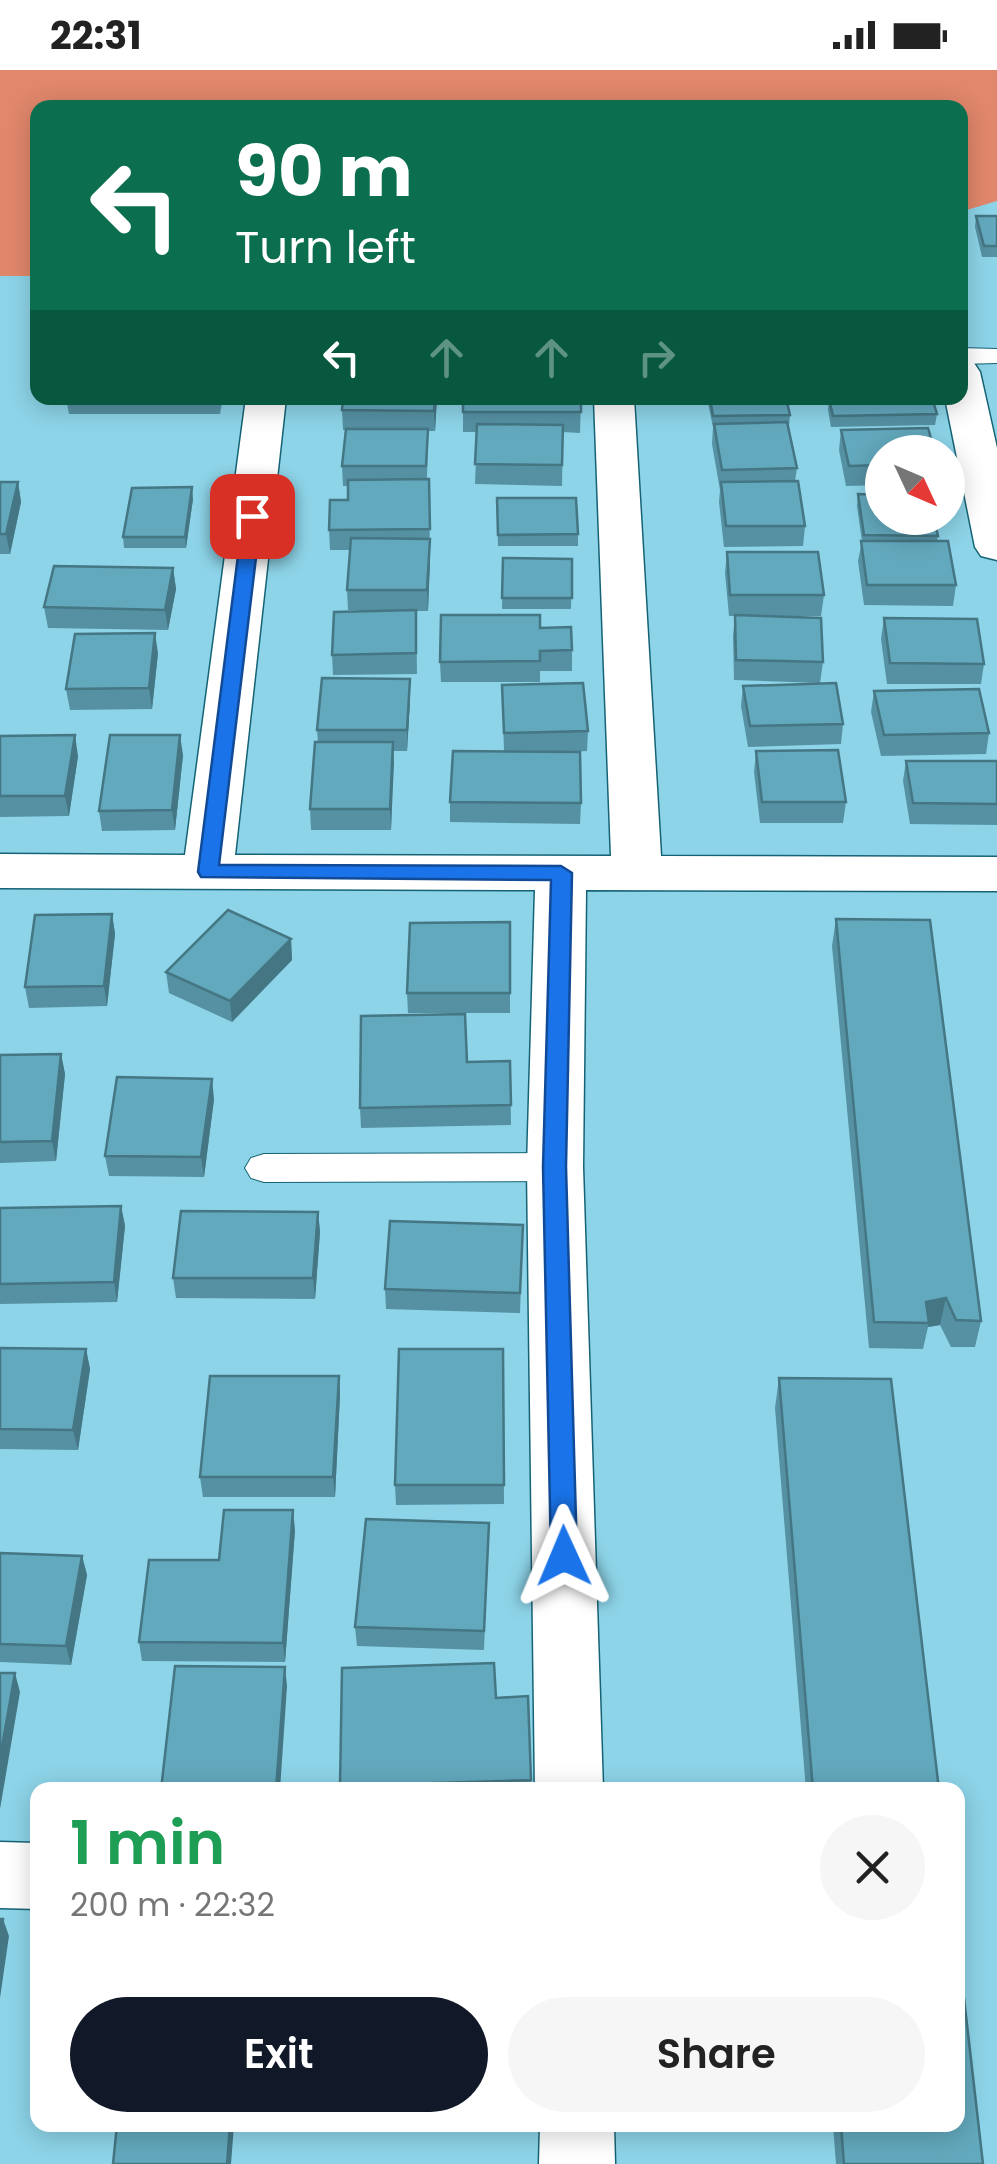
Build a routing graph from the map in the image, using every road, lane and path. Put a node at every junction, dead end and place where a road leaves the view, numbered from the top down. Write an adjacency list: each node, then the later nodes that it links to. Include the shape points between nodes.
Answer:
1 (977, 364): 4 (street)
2 (265, 405): 6 (street)
3 (614, 405): 8 (street)
4 (997, 547)
5 (0, 872): 6 (street)
6 (208, 872): 7 (street)
7 (561, 873): 8 (street); 10 (street)
8 (638, 873): 9 (street)
9 (997, 874)
10 (555, 1167): 11 (lane); 12 (street)
11 (264, 1168)
12 (570, 1782)
13 (0, 1875): 14 (street)
14 (30, 1876)
15 (577, 2132): 16 (street)
16 (578, 2164)

